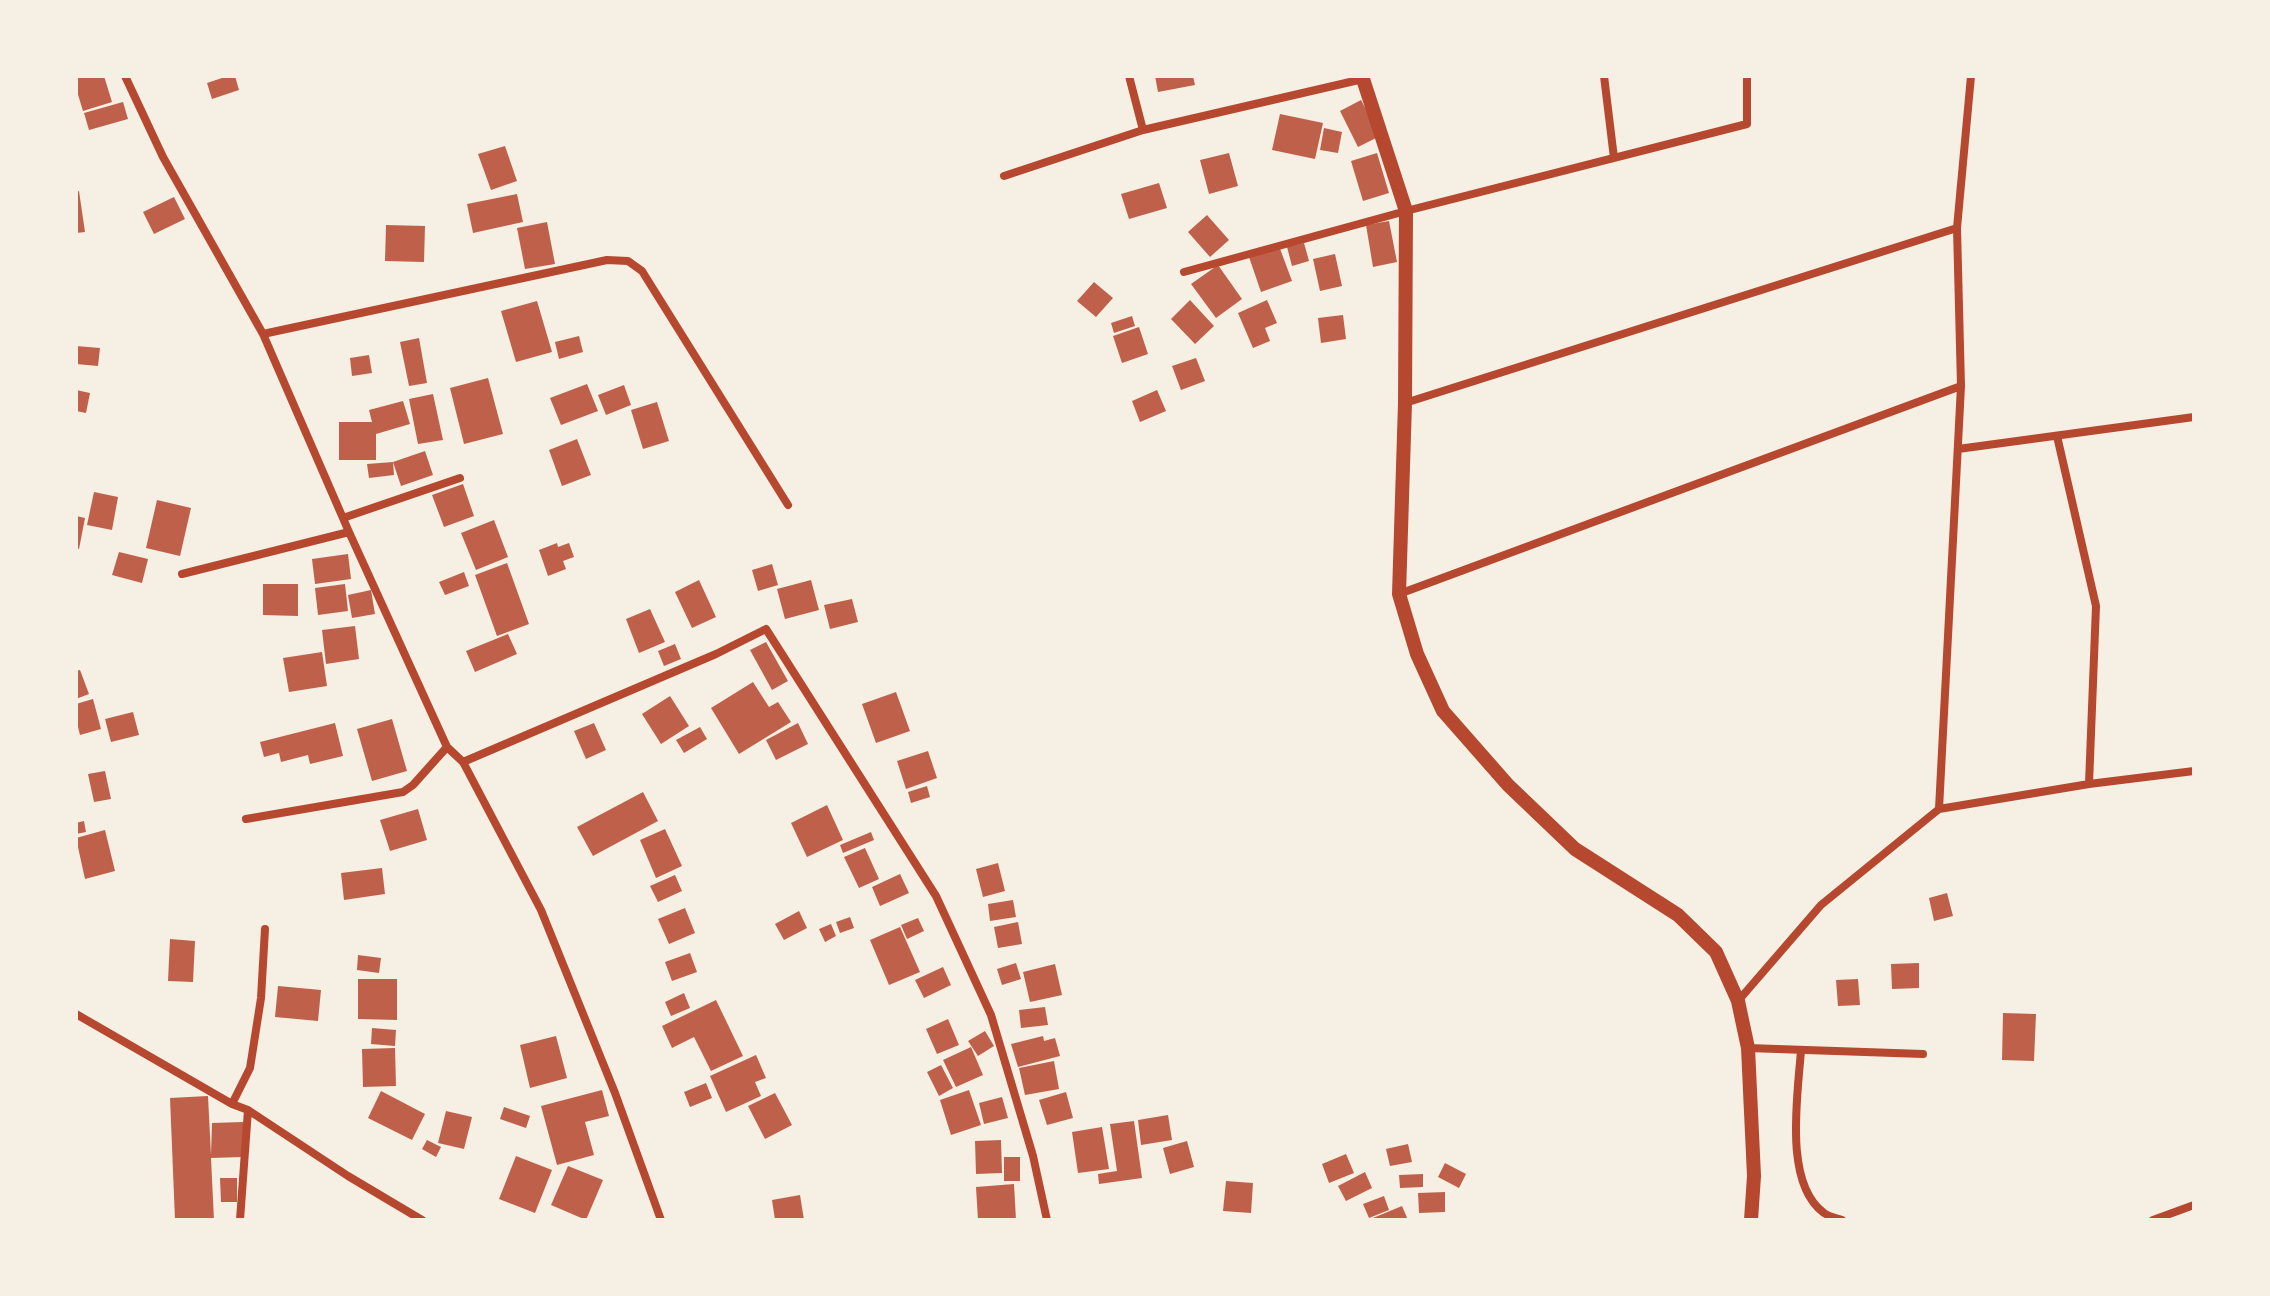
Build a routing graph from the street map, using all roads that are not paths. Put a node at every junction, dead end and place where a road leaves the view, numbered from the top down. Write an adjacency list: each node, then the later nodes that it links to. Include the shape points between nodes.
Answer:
1 (125, 76): 13 (street, via 163,157)
2 (1129, 76): 7 (street)
3 (1604, 76): 8 (street)
4 (1747, 76): 8 (street, via 1747,124)
5 (1971, 76): 11 (street)
6 (1363, 78): 7 (street); 10 (street)
7 (1143, 130): 9 (street)
8 (1614, 158): 10 (street)
9 (1004, 176)
10 (1406, 211): 12 (street); 15 (street)
11 (1957, 228): 14 (street); 15 (street)
12 (1184, 272)
13 (263, 334): 20 (street, via 607,260 628,261 642,271); 21 (street)
14 (1961, 386): 18 (street); 24 (street)
15 (1405, 403): 24 (street)
16 (2194, 417): 17 (street)
17 (2057, 436): 18 (street); 28 (street, via 2096,606)
18 (1958, 449): 29 (street)
19 (460, 478): 21 (street)
20 (788, 505)
21 (343, 518): 22 (street)
22 (349, 532): 23 (street); 25 (street)
23 (182, 574)
24 (1399, 594): 32 (street, via 1417,654 1443,711 1508,785 1575,849 1678,915 1716,952)
25 (447, 747): 26 (street); 30 (street, via 403,792)
26 (463, 762): 42 (street, via 541,910); 43 (street, via 766,629 936,896 991,1015)
27 (2194, 771): 28 (street)
28 (2089, 784): 29 (street)
29 (1939, 809): 32 (street, via 1821,905)
30 (246, 819)
31 (265, 929): 37 (street, via 250,1068)
32 (1738, 1001): 34 (street)
33 (76, 1014): 37 (street)
34 (1748, 1048): 35 (street); 44 (street)
35 (1801, 1050): 36 (street); 45 (street, via 1794,1147 1807,1192 1824,1214)
36 (1923, 1054)
37 (232, 1104): 38 (street)
38 (248, 1110): 40 (street); 41 (street)
39 (2194, 1205): 46 (street)
40 (240, 1220)
41 (422, 1220)
42 (661, 1220)
43 (1047, 1220)
44 (1751, 1220)
45 (1842, 1220)
46 (2153, 1220)

